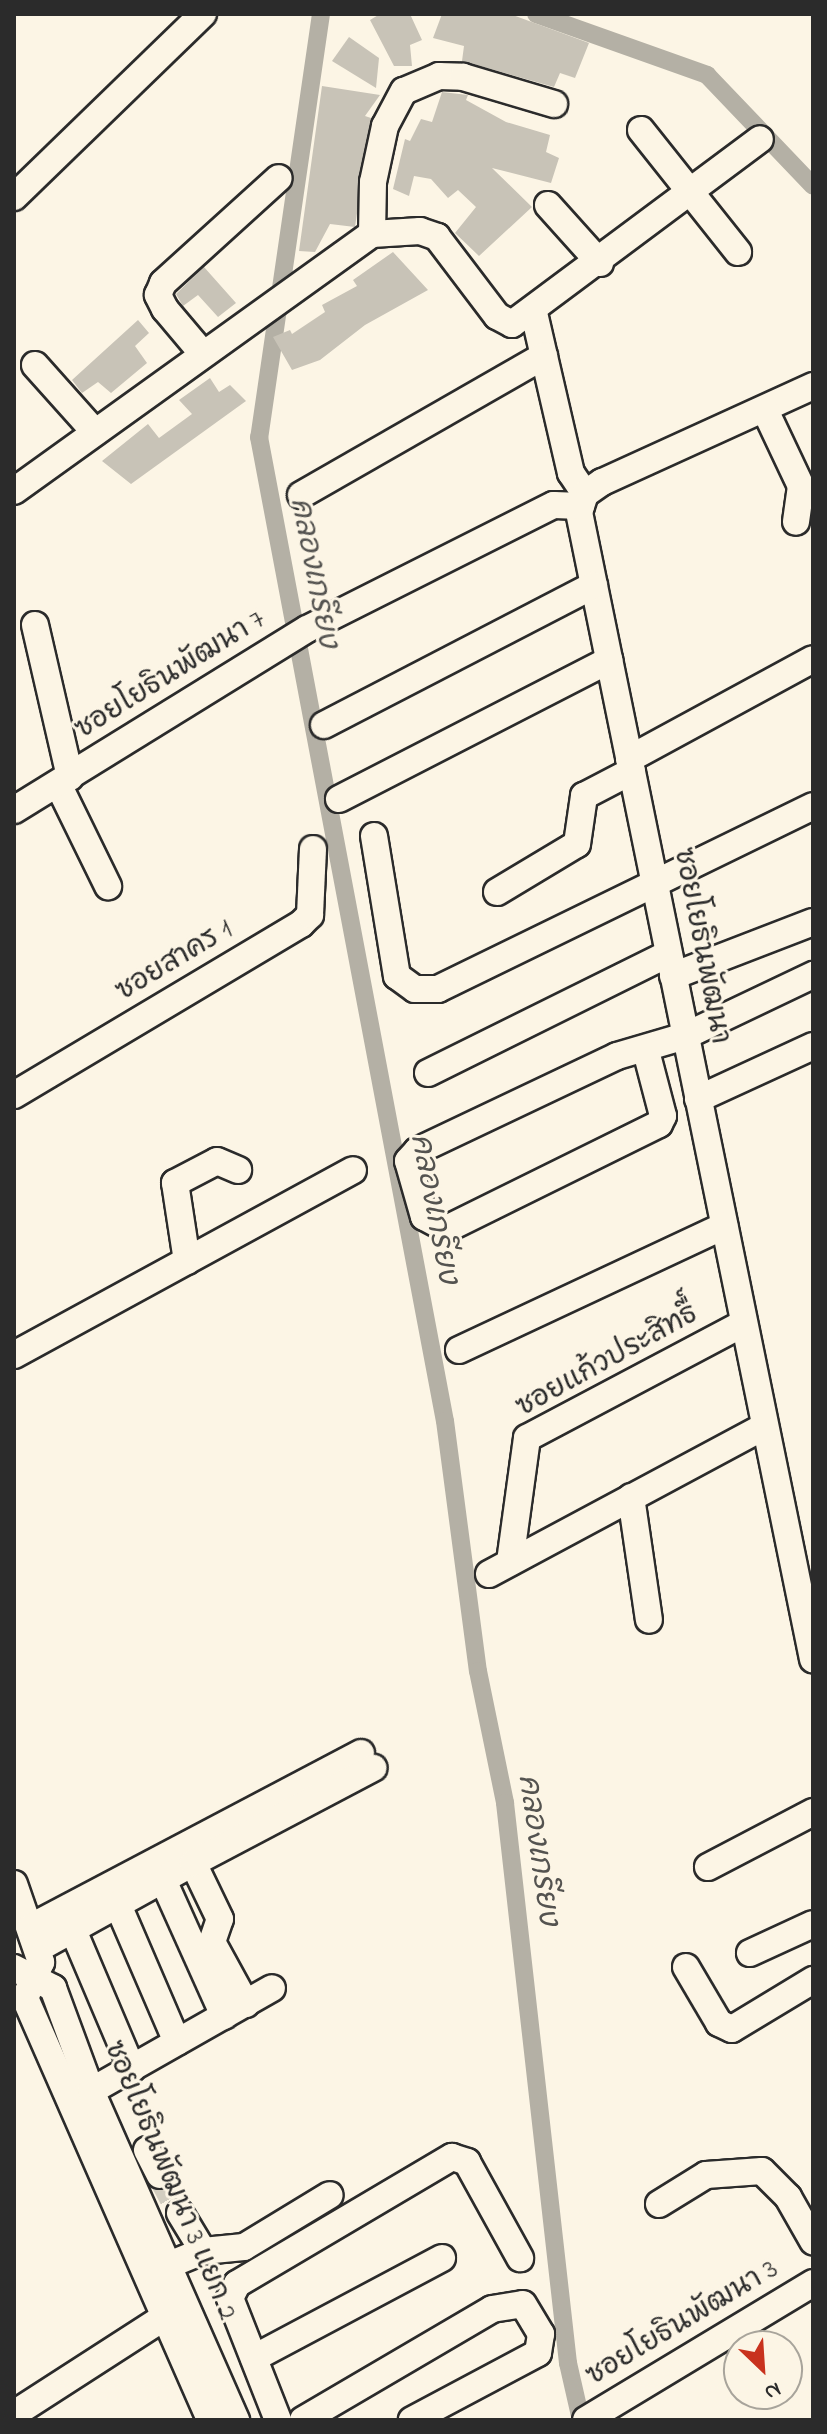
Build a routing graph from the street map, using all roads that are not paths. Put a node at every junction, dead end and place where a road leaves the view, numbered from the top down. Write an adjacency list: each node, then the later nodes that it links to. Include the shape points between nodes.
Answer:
1 (203, 14): 7 (street)
2 (554, 104): 9 (street, via 463,77 439,76 404,91 382,140 373,182)
3 (641, 130): 6 (street)
4 (760, 139): 6 (street)
5 (279, 178): 13 (street, via 163,283 158,295 165,309)
6 (690, 193): 10 (street); 11 (street)
7 (14, 197)
8 (548, 205): 11 (street)
9 (372, 234): 12 (street, via 420,231 437,237 497,316 512,324); 13 (street)
10 (738, 252)
11 (600, 263): 12 (street)
12 (534, 313): 14 (street, ซอยโยธินพัฒนา)
13 (203, 354): 18 (street)
14 (544, 356): 20 (street); 21 (street, ซอยโยธินพัฒนา, via 571,473)
15 (35, 365): 18 (street)
16 (813, 386): 17 (street)
17 (765, 410): 21 (street); 22 (street, via 801,486)
18 (95, 432): 19 (street)
19 (14, 491)
20 (301, 495)
21 (583, 500): 23 (street, ซอยโยธินพัฒนา); 29 (street, ซอยโยธินพัฒนา 7, via 554,505 296,635)
22 (796, 522)
23 (594, 585): 26 (street, ซอยโยธินพัฒนา); 27 (street)
24 (35, 625): 29 (street)
25 (813, 659): 28 (street)
26 (609, 660): 28 (street, ซอยโยธินพัฒนา); 30 (street)
27 (324, 725)
28 (630, 765): 36 (street, ซอยโยธินพัฒนา); 37 (street, via 584,796 577,844)
29 (64, 781): 32 (street, ซอยโยธินพัฒนา 7); 35 (street)
30 (339, 799)
31 (813, 806): 36 (street)
32 (14, 810)
33 (374, 836): 36 (street, via 392,960 397,976 415,989 438,989)
34 (313, 849): 45 (street, ซอยสาคร 1, via 310,915 301,924)
35 (108, 886)
36 (655, 886): 39 (street, ซอยโยธินพัฒนา)
37 (497, 892)
38 (813, 922): 39 (street)
39 (671, 965): 41 (street, ซอยโยธินพัฒนา); 44 (street)
40 (813, 975): 41 (street)
41 (685, 1036): 43 (street); 46 (street, ซอยโยธินพัฒนา)
42 (813, 1046): 46 (street)
43 (646, 1051): 43 (street, via 617,1056 417,1151 408,1161 424,1217 447,1229 659,1124 663,1116)
44 (428, 1073)
45 (14, 1095)
46 (698, 1099): 49 (street, ซอยโยธินพัฒนา)
47 (238, 1170): 50 (street, via 217,1161 175,1183)
48 (353, 1170): 50 (street)
49 (724, 1226): 51 (street, ซอยโยธินพัฒนา); 52 (street)
50 (187, 1261): 53 (street)
51 (742, 1324): 54 (street, ซอยโยธินพัฒนา); 55 (street, ซอยแก้วประสิทธื์, via 527,1438 499,1568)
52 (459, 1350)
53 (14, 1355)
54 (765, 1426): 55 (street); 57 (street, ซอยโยธินพัฒนา)
55 (631, 1497): 56 (street)
56 (649, 1620)
57 (813, 1659)
58 (813, 1812): 60 (street)
59 (193, 1863): 61 (street); 66 (street, via 367,1760); 72 (street, via 220,1919 212,1942)
60 (708, 1867)
61 (163, 1880): 63 (street); 72 (street)
62 (14, 1884): 66 (street, ซอยโยธินพัฒนา 3 แยก 2)
63 (118, 1905): 65 (street); 73 (street)
64 (813, 1924): 67 (street)
65 (73, 1930): 66 (street); 74 (street)
66 (35, 1938): 69 (street, ซอยโยธินพัฒนา 3 แยก 2)
67 (750, 1953)
68 (686, 1967): 70 (street, via 719,2023 732,2029)
69 (24, 1972): 75 (street, ซอยโยธินพัฒนา 3 แยก 2, via 53,1988); 85 (street, ซอยโยธินพัฒนา 3 แยก 2, via 25,1998)
70 (813, 1980)
71 (272, 1988): 72 (street)
72 (235, 2010): 73 (street)
73 (177, 2042): 74 (street)
74 (132, 2069): 75 (street)
75 (91, 2091): 85 (street, ซอยโยธินพัฒนา 3 แยก 2)
76 (147, 2150): 77 (street)
77 (160, 2175)
78 (330, 2195): 82 (street, via 244,2247)
79 (659, 2204): 81 (street, via 706,2175 762,2171 788,2197)
80 (180, 2213): 82 (street)
81 (813, 2241)
82 (203, 2251): 85 (street)
83 (442, 2258): 88 (street)
84 (520, 2258): 88 (street, via 467,2162 452,2157 237,2284 230,2298)
85 (158, 2270): 87 (street, ซอยโยธินพัฒนา 3 แยก 2)
86 (810, 2293): 95 (street, ซอยโยธินพัฒนา 3)
87 (176, 2310): 89 (street); 90 (street, ซอยโยธินพัฒนา 3 แยก 2); 91 (street, ซอยโยธินพัฒนา 3 แยก 2)
88 (254, 2358): 92 (street)
89 (14, 2414)
90 (210, 2420)
91 (236, 2420)
92 (278, 2420)
93 (303, 2420): 94 (street, via 492,2309 523,2304 541,2334 538,2353)
94 (412, 2420)
95 (586, 2420)

